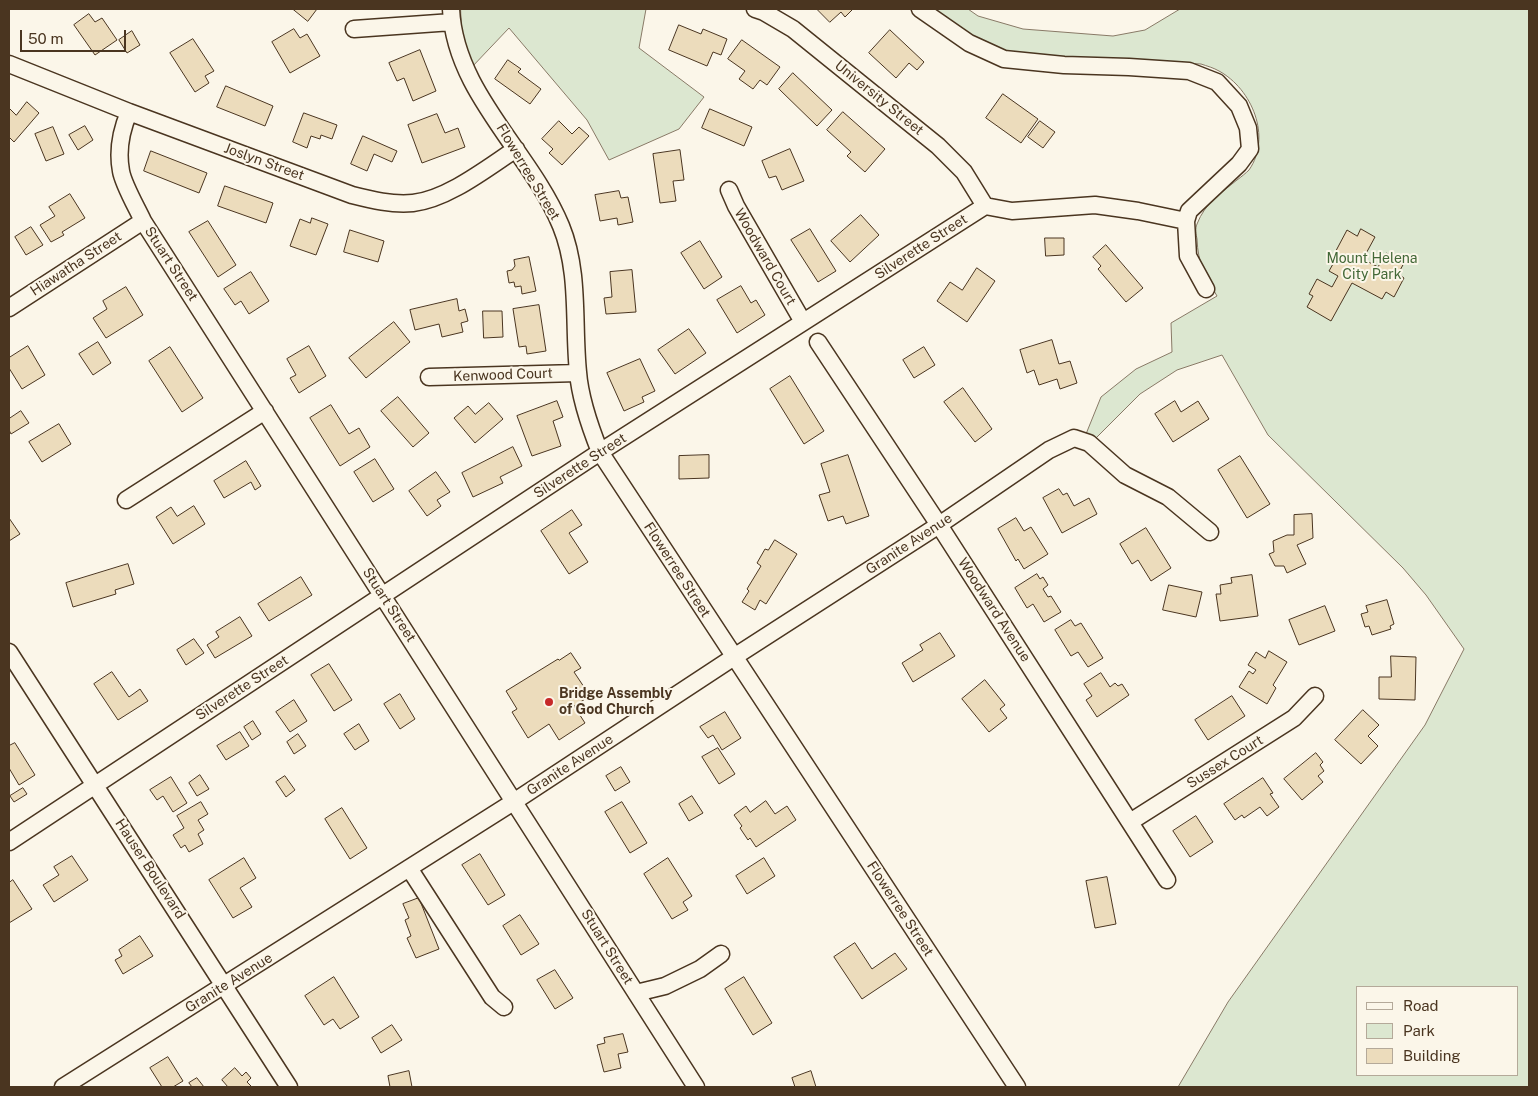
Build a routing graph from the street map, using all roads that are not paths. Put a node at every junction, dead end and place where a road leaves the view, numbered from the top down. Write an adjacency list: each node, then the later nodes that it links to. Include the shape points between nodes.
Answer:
1 (756, 9): 9 (street, University Street, via 793,29 938,146 964,172)
2 (920, 9): 11 (street, via 969,43 1004,59 1189,71 1217,82 1239,106 1248,128 1250,149 1239,164 1189,211)
3 (452, 15): 4 (street); 7 (street, Flowerree Street, via 464,66)
4 (354, 29)
5 (9, 64): 6 (street, Joslyn Street)
6 (129, 112): 7 (street, Joslyn Street, via 376,202 415,203 452,191); 10 (street, Stuart Street, via 122,128 121,172)
7 (516, 149): 16 (street, Flowerree Street, via 549,202 567,245 573,275)
8 (729, 190): 14 (street, Woodward Court)
9 (985, 206): 11 (street, via 1012,211 1095,206); 14 (street, Silverette Street)
10 (143, 221): 13 (street, Hiawatha Street); 18 (street, Stuart Street)
11 (1186, 221): 12 (street, via 1188,256)
12 (1206, 289)
13 (9, 308)
14 (803, 322): 19 (street, Silverette Street)
15 (818, 342): 21 (street, Woodward Avenue)
16 (578, 373): 17 (street, Kenwood Court); 19 (street, Flowerree Street, via 582,398)
17 (428, 378)
18 (265, 411): 20 (street); 23 (street, Stuart Street)
19 (600, 452): 23 (street, Silverette Street); 25 (street, Flowerree Street)
20 (126, 500)
21 (940, 525): 22 (street, Granite Avenue, via 1049,450 1074,438 1089,443 1125,475 1168,497); 25 (street, Granite Avenue); 29 (street, Woodward Avenue)
22 (1210, 532)
23 (383, 596): 27 (street, Silverette Street); 28 (street, Stuart Street)
24 (9, 652): 27 (street, Hauser Boulevard)
25 (734, 657): 28 (street, Granite Avenue); 40 (street, Flowerree Street)
26 (1315, 696): 29 (street, Sussex Court, via 1294,718)
27 (96, 786): 30 (street, Silverette Street); 34 (street, Hauser Boulevard)
28 (514, 801): 31 (street, Granite Avenue); 35 (street, Stuart Street)
29 (1130, 822): 32 (street, Woodward Avenue)
30 (9, 842)
31 (409, 868): 34 (street, Granite Avenue); 36 (street, via 492,997)
32 (1167, 880)
33 (721, 954): 35 (street, via 665,986)
34 (225, 986): 37 (street, Granite Avenue); 38 (street, Hauser Boulevard)
35 (636, 993): 39 (street, Stuart Street)
36 (504, 1007)
37 (63, 1087)
38 (289, 1087)
39 (696, 1087)
40 (1017, 1087)

